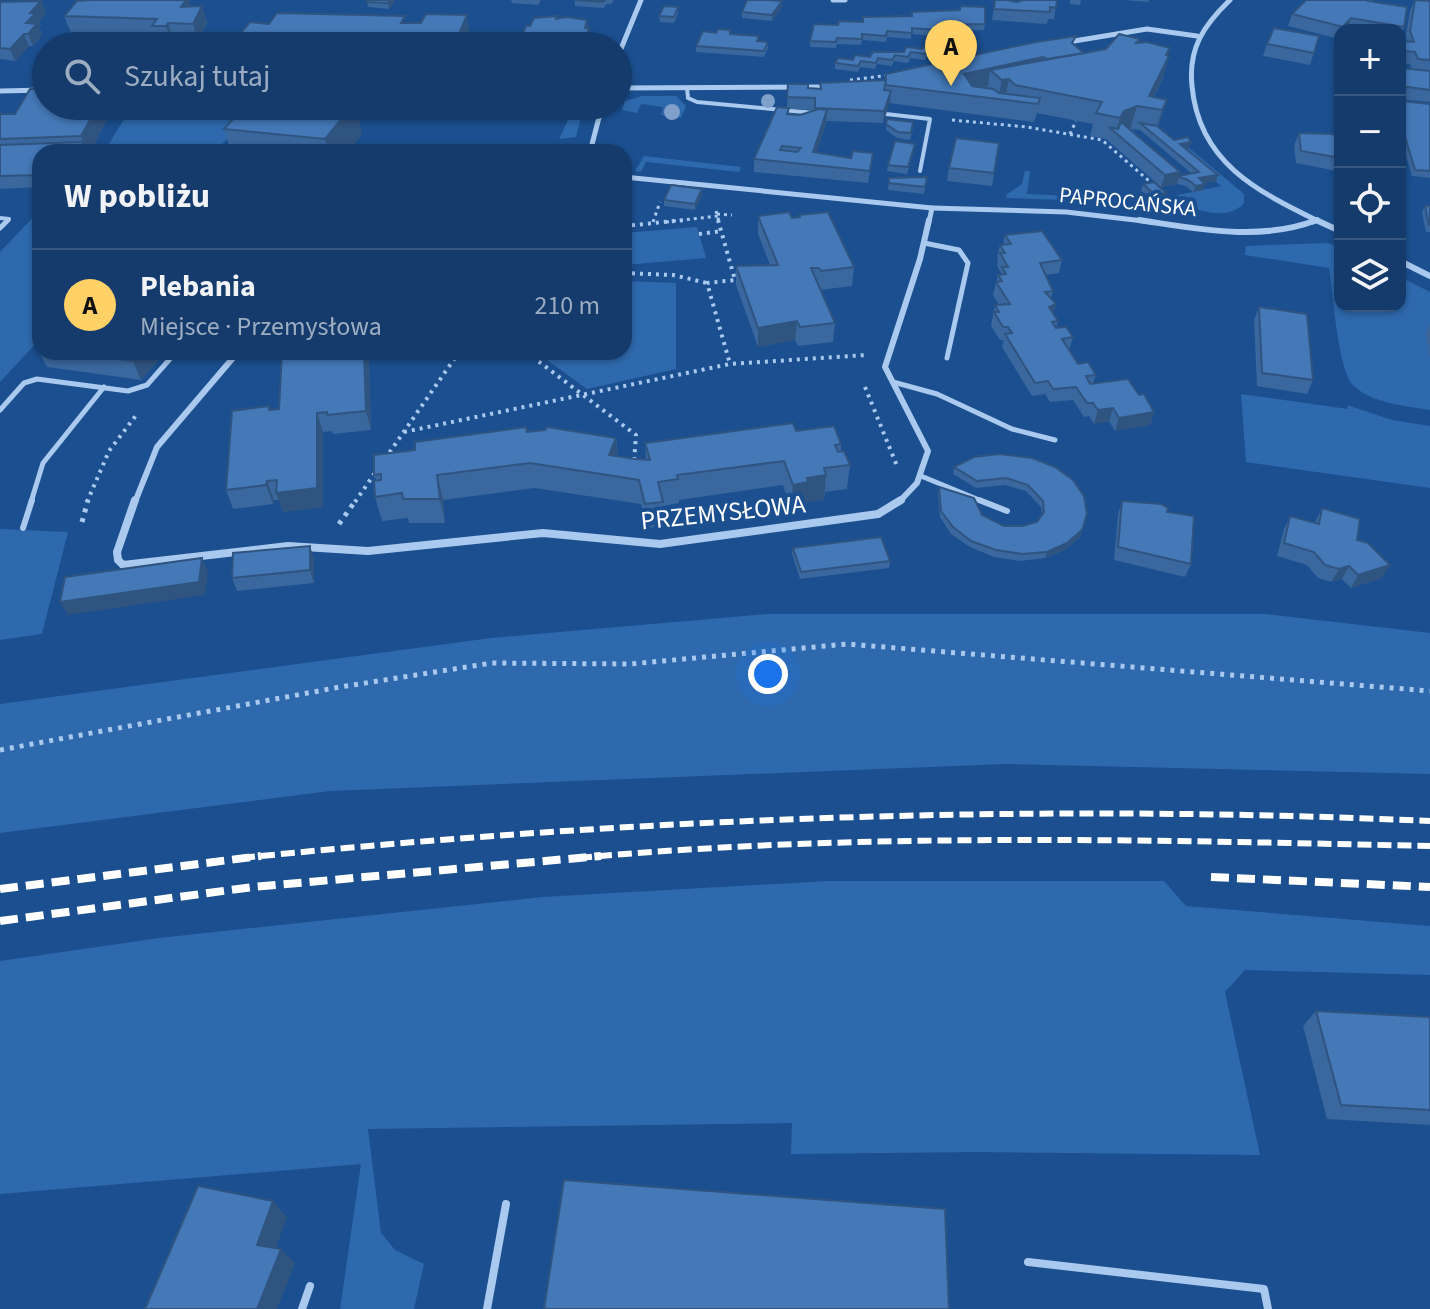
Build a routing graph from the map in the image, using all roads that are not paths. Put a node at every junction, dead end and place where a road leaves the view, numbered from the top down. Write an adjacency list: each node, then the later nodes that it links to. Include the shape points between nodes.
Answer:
1 (641, 0): 5 (street)
2 (833, 0): 3 (street)
3 (845, 0)
4 (1230, 0): 6 (street)
5 (628, 32)
6 (1197, 36): 7 (street, via 1147,29); 21 (street, via 1190,90 1204,141 1262,190)
7 (1065, 42)
8 (834, 84): 10 (street)
9 (632, 88): 10 (street)
10 (687, 88): 13 (lane, via 688,98 697,102)
11 (32, 90): 12 (street)
12 (0, 91)
13 (814, 113)
14 (886, 114): 17 (lane, via 930,119)
15 (598, 120): 16 (street)
16 (592, 144)
17 (920, 171)
18 (632, 178): 19 (street)
19 (932, 208): 21 (street, PAPROCAŃSKA, via 1070,212 1256,233 1294,229); 24 (street)
20 (0, 218): 22 (lane, via 9,219)
21 (1317, 220): 23 (street)
22 (0, 228)
23 (1334, 228)
24 (924, 243): 27 (lane, via 959,250 968,263); 30 (street, via 885,367)
25 (1406, 264): 26 (street)
26 (1430, 276)
27 (947, 358)
28 (169, 360): 31 (lane, via 143,388)
29 (231, 360): 34 (street, PRZEMYSŁOWA, via 157,447 117,552 118,560 128,566 288,546 368,551 543,533 660,544 878,514 909,497)
30 (893, 382): 33 (lane, via 937,394 1012,429); 34 (street, via 928,451)
31 (104, 387): 32 (lane, via 30,380); 36 (lane, via 43,463)
32 (0, 410)
33 (1055, 440)
34 (921, 476): 35 (lane)
35 (1007, 511)
36 (23, 528)
37 (506, 1204): 41 (lane)
38 (1028, 1262): 42 (lane, via 1264,1289)
39 (310, 1286): 40 (lane)
40 (302, 1309)
41 (487, 1309)
42 (1268, 1309)

